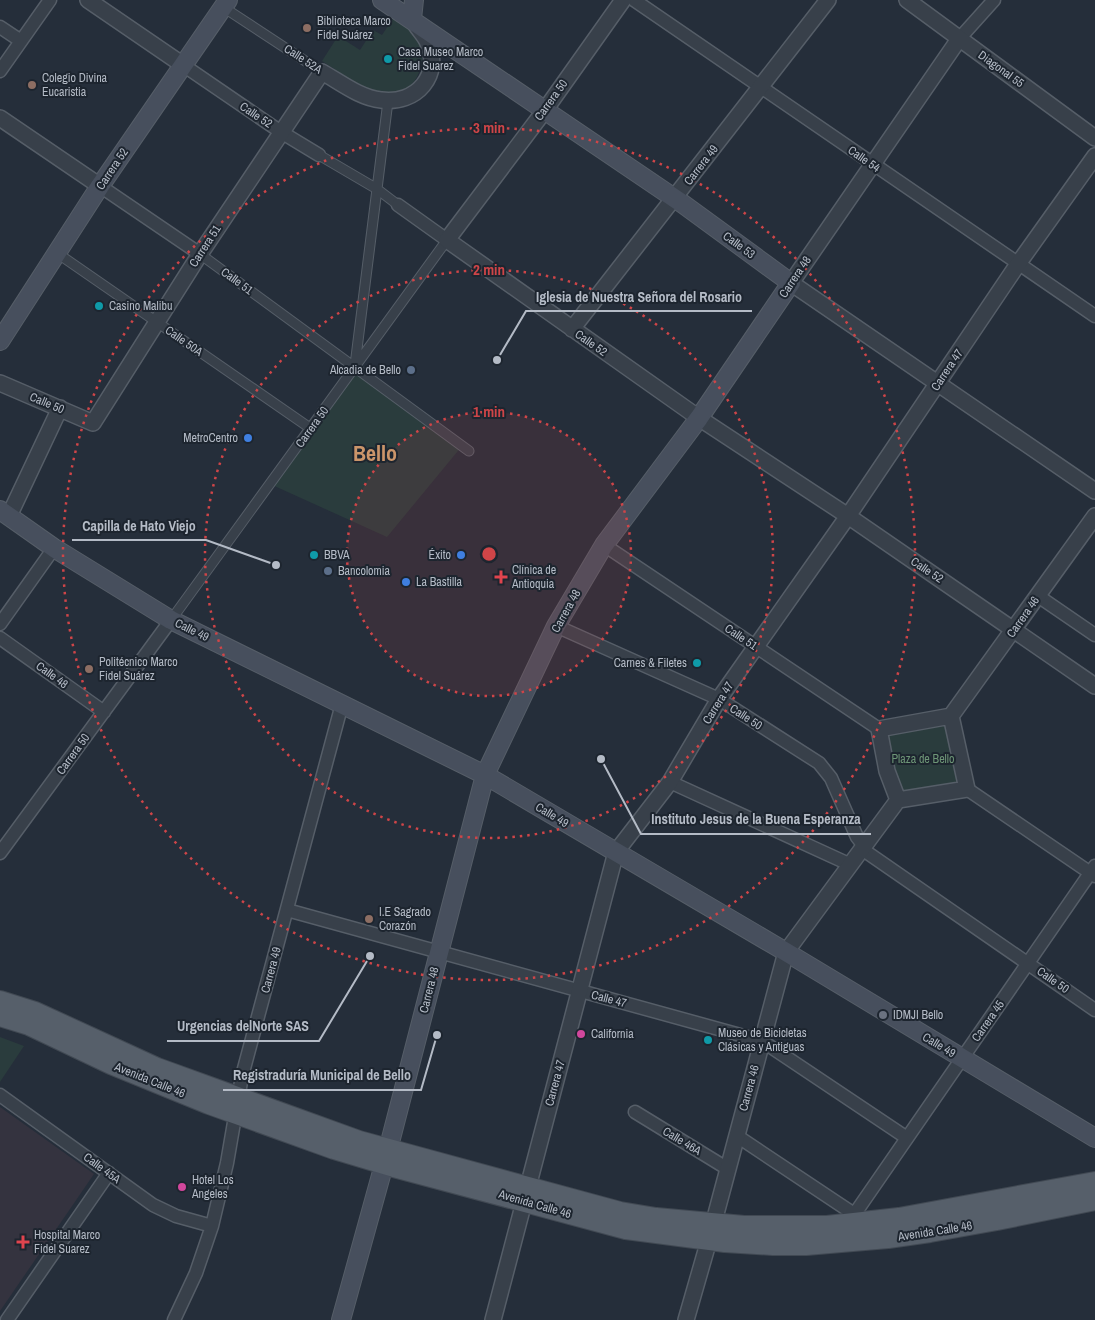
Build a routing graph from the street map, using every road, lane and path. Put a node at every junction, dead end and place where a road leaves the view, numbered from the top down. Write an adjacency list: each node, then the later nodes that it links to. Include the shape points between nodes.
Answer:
1 (50, 0): 14 (street)
2 (88, 0): 15 (street, Calle 52)
3 (382, 0): 11 (main road, Calle 53)
4 (414, 0): 11 (main road)
5 (623, 0): 20 (street, Carrera 50)
6 (634, 0): 18 (street, Calle 54)
7 (828, 0): 18 (street, Carrera 49)
8 (907, 0): 13 (street, Diagonal 55)
9 (994, 0): 13 (street, Carrera 48)
10 (225, 4): 15 (main road, Carrera 52); 17 (street, Calle 52A)
11 (412, 20): 19 (street, via 427,41 430,72 425,84 416,92); 20 (main road, Calle 53)
12 (0, 27): 14 (street)
13 (959, 38): 23 (street, Diagonal 55); 26 (street, Carrera 48)
14 (21, 41): 16 (street)
15 (183, 65): 22 (street, Calle 52); 27 (main road, Carrera 52)
16 (0, 71)
17 (322, 72): 19 (street, Calle 52A, via 359,94); 22 (street, Carrera 51)
18 (760, 87): 26 (street, Calle 54); 29 (street, Carrera 49)
19 (388, 101): 28 (street)
20 (545, 110): 29 (main road, Calle 53); 31 (street, Carrera 50)
21 (0, 118): 27 (street, Calle 51)
22 (281, 132): 24 (street, Calle 52); 33 (street, Carrera 51)
23 (1095, 138)
24 (319, 154): 28 (street, Calle 52)
25 (1095, 156): 34 (street, Carrera 47)
26 (872, 164): 34 (street, Calle 54); 35 (street, Carrera 48)
27 (100, 186): 32 (main road, Carrera 52); 33 (street, Calle 51)
28 (377, 189): 30 (street, Calle 52); 40 (street)
29 (675, 199): 35 (main road, Calle 53); 38 (street, Carrera 49)
30 (398, 205): 31 (street, Calle 52)
31 (447, 240): 38 (street, Calle 52); 40 (street, Carrera 50)
32 (57, 253): 37 (street, Calle 50A); 39 (main road, Carrera 52)
33 (200, 254): 37 (street, Carrera 51); 40 (street, Calle 51)
34 (1018, 264): 36 (street, Calle 54); 42 (street, Carrera 47)
35 (791, 283): 42 (street, Calle 53); 44 (main road, Carrera 48)
36 (1095, 316)
37 (157, 322): 45 (street, Carrera 51); 46 (street, Calle 50A)
38 (572, 329): 44 (street, Calle 52)
39 (1, 338)
40 (354, 367): 46 (street, Carrera 50); 47 (street, Calle 51)
41 (0, 384): 43 (street, Calle 50)
42 (938, 384): 48 (street, Calle 53); 50 (street, Carrera 47)
43 (60, 408): 45 (street, Calle 50); 49 (street)
44 (699, 418): 50 (street, Calle 52); 52 (main road, Carrera 48)
45 (93, 423)
46 (310, 428): 55 (street, Carrera 50)
47 (469, 451)
48 (1095, 491)
49 (4, 513): 53 (main road, Calle 49)
50 (848, 516): 58 (street, Calle 52); 61 (street, Carrera 47)
51 (1095, 516): 54 (street, Carrera 46)
52 (604, 545): 57 (main road, Carrera 48); 61 (street, Calle 51)
53 (54, 548): 55 (main road, Calle 49); 56 (street)
54 (1038, 596): 58 (street, Carrera 46); 59 (street)
55 (172, 620): 64 (main road, Calle 49); 65 (street, Carrera 50)
56 (0, 624)
57 (556, 626): 63 (street, Calle 50); 68 (main road, Carrera 48)
58 (1014, 630): 62 (street, Calle 52); 66 (street, Carrera 46)
59 (1095, 635)
60 (0, 638): 65 (street, Calle 48)
61 (755, 647): 63 (street, Carrera 47); 67 (street, Calle 51)
62 (1095, 686)
63 (719, 699): 69 (street, Carrera 47); 72 (street, Calle 50, via 818,763 831,778)
64 (342, 704): 68 (main road, Calle 49); 77 (street, Carrera 49)
65 (104, 712): 74 (street, Carrera 50)
66 (951, 716): 67 (street); 70 (street)
67 (879, 728): 71 (street, via 887,771)
68 (485, 775): 73 (main road, Calle 49); 78 (main road, Carrera 48)
69 (670, 782): 73 (street, Carrera 47); 75 (street)
70 (967, 789): 71 (street); 76 (street)
71 (898, 800): 72 (street, Carrera 46)
72 (863, 848): 75 (street, Carrera 46); 80 (street, Calle 50)
73 (616, 852): 79 (main road, Calle 49); 81 (street, Carrera 47)
74 (0, 853)
75 (851, 865): 79 (street, Carrera 46)
76 (1094, 872): 80 (street, Carrera 45)
77 (287, 910): 78 (street, Calle 47); 88 (street, Carrera 49, via 244,1068)
78 (439, 952): 81 (street, Calle 47); 93 (main road, Carrera 48)
79 (786, 952): 85 (street, Carrera 46); 86 (main road, Calle 49)
80 (1028, 963): 83 (street, Calle 50); 86 (street, Carrera 45)
81 (579, 990): 85 (street, Calle 47); 97 (street, Carrera 47)
82 (0, 1001): 88 (main road, Avenida Calle 46, via 35,1012)
83 (1095, 1010)
84 (0, 1016): 88 (main road, Avenida Calle 46, via 29,1025 111,1064)
85 (762, 1041): 90 (street, Carrera 46); 91 (street, Calle 47)
86 (962, 1058): 91 (street, Carrera 45); 92 (main road, Calle 49)
87 (0, 1095): 95 (street, Calle 45A)
88 (237, 1106): 93 (main road, Avenida Calle 46); 100 (street, Carrera 49)
89 (635, 1112): 94 (street, Calle 46A)
90 (737, 1136): 94 (street, Carrera 46); 99 (street)
91 (907, 1138): 99 (street, Carrera 45)
92 (1095, 1138)
93 (386, 1157): 97 (main road, Avenida Calle 46); 104 (main road, Carrera 48)
94 (728, 1169): 101 (street, Carrera 46)
95 (109, 1174): 100 (street, Calle 45A, via 165,1212); 102 (street)
96 (1095, 1182): 99 (main road, Avenida Calle 46, via 958,1209)
97 (526, 1194): 101 (main road, Avenida Calle 46); 105 (street, Carrera 47)
98 (1095, 1200): 101 (main road, Avenida Calle 46, via 888,1238 806,1245 773,1245)
99 (856, 1221): 101 (main road, Avenida Calle 46, via 826,1226 749,1226)
100 (212, 1226): 103 (street, Carrera 49, via 196,1274)
101 (712, 1231): 106 (street, Carrera 46)
102 (6, 1320)
103 (174, 1320)
104 (340, 1320)
105 (493, 1320)
106 (686, 1320)

